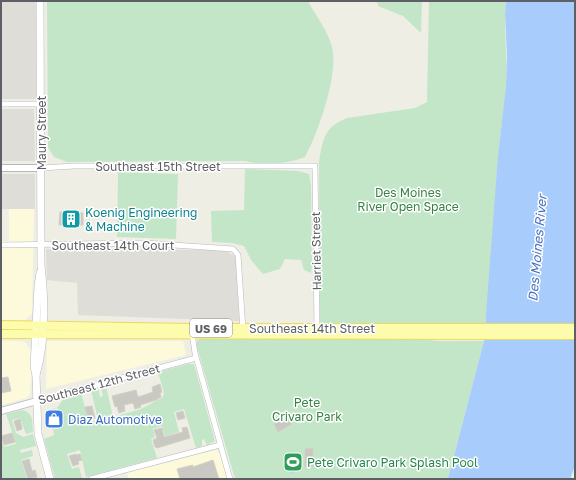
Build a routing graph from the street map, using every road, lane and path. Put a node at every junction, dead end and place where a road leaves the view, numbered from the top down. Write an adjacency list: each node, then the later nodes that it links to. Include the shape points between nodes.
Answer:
1 (40, 1): 3 (main road, Maury Street)
2 (1, 104): 3 (street)
3 (41, 104): 6 (main road, Maury Street)
4 (315, 166): 6 (street, Southeast 15th Street); 15 (street, Harriet Street)
5 (1, 168): 6 (street, Southeast 15th Street)
6 (41, 168): 8 (main road, Maury Street)
7 (1, 245): 8 (street, Southeast 14th Court)
8 (41, 245): 10 (main road, Maury Street, via 44,287); 14 (street, Southeast 14th Court, via 144,243 233,249 238,255)
9 (1, 324): 10 (main road, Southeast 14th Street / US 69)
10 (39, 324): 12 (main road, Southeast 14th Street / US 69); 17 (main road, Maury Street)
11 (575, 328): 13 (main road, Southeast 14th Street / US 69)
12 (192, 331): 14 (main road, Southeast 14th Street / US 69); 17 (main road, Southeast 14th Street / US 69); 19 (street)
13 (421, 331): 15 (main road, Southeast 14th Street / US 69); 18 (main road, Southeast 14th Street / US 69)
14 (243, 332): 15 (main road, Southeast 14th Street / US 69)
15 (317, 332)
16 (1, 334): 17 (main road, Southeast 14th Street / US 69)
17 (39, 335): 20 (main road, Maury Street, via 34,367)
18 (575, 335)
19 (196, 358): 20 (street, Southeast 12th Street); 22 (street)
20 (37, 401): 21 (street, Southeast 12th Street); 23 (main road, Maury Street, via 38,434)
21 (1, 410)
22 (220, 445): 24 (street); 25 (street)
23 (50, 479)
24 (91, 479)
25 (230, 479)

